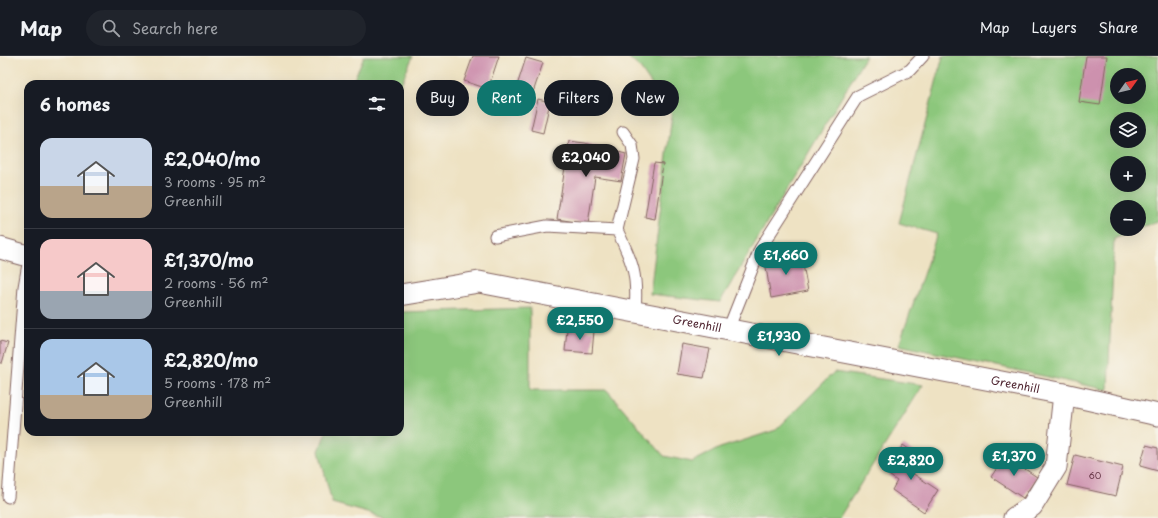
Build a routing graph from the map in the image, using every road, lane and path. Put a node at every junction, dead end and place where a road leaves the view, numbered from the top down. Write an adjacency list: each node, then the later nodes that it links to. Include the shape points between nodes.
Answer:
1 (922, 56): 10 (lane, via 910,70 858,96 760,249)
2 (624, 132): 3 (lane, via 632,145 634,159)
3 (617, 230): 4 (lane, via 547,226); 9 (lane, via 636,279)
4 (495, 236)
5 (0, 248): 6 (street)
6 (24, 255)
7 (24, 287): 13 (lane)
8 (404, 294): 9 (street, Greenhill, via 479,282)
9 (634, 312): 10 (street, Greenhill)
10 (728, 330): 11 (street, Greenhill)
11 (1064, 394): 12 (street, Greenhill); 14 (street, via 1056,467 1032,506)
12 (1158, 415)
13 (8, 497)
14 (1014, 518)

